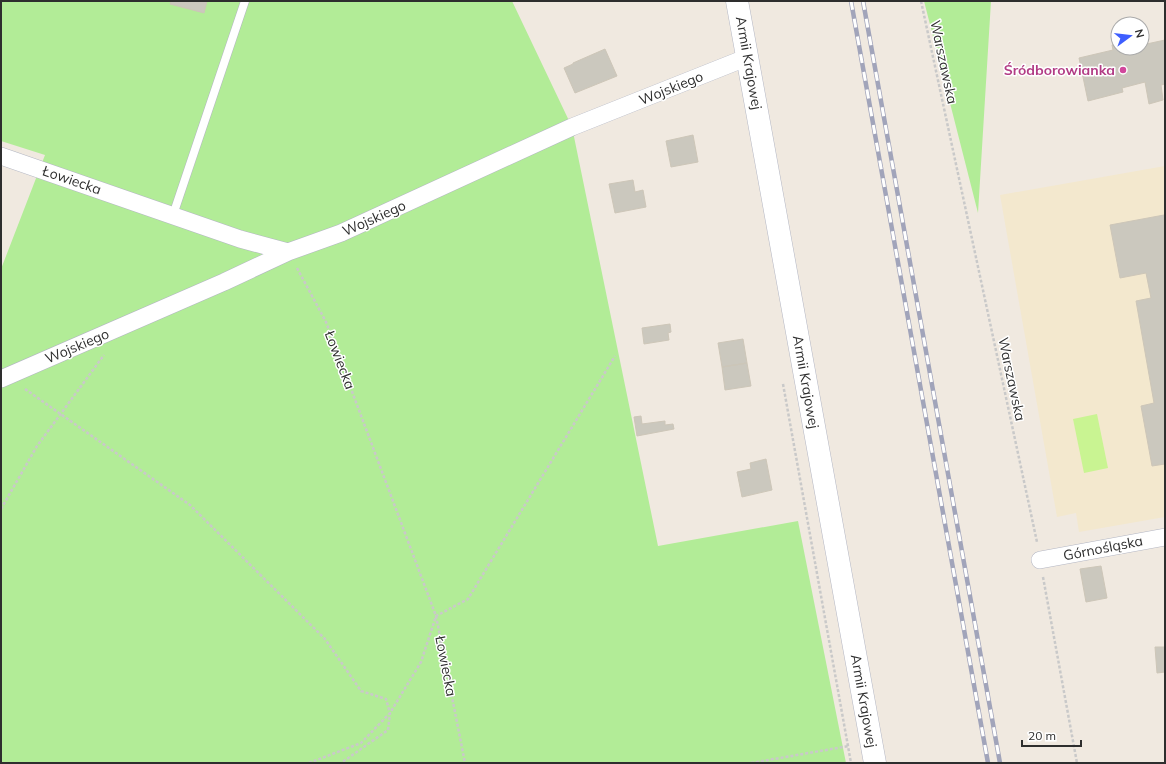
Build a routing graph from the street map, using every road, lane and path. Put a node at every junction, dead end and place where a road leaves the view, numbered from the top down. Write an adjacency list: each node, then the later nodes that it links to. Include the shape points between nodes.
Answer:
1 (245, 1): 6 (lane)
2 (738, 1): 4 (main road, Armii Krajowej)
3 (921, 1): 16 (path, Warszawska)
4 (748, 57): 7 (street, Wojskiego, via 572,127 341,233); 20 (main road, Armii Krajowej)
5 (1, 156): 6 (street, Łowiecka)
6 (173, 215): 7 (street, Łowiecka, via 240,239)
7 (288, 252): 10 (street, Wojskiego); 17 (path, Łowiecka, via 326,322)
8 (107, 352): 13 (path)
9 (615, 356): 17 (path, via 468,599)
10 (1, 379)
11 (782, 379): 19 (path)
12 (21, 386): 13 (path)
13 (60, 414): 14 (path, via 37,446); 18 (path, via 190,505 325,639 361,691 386,699)
14 (1, 509)
15 (1165, 537): 16 (street, Górnośląska)
16 (1040, 560): 26 (path, Warszawska)
17 (436, 616): 18 (path, via 421,662); 23 (path, Łowiecka)
18 (390, 713): 21 (path, via 361,743); 22 (path, via 388,730)
19 (848, 746): 20 (path); 24 (path); 25 (path)
20 (873, 754)
21 (309, 763)
22 (341, 763)
23 (464, 763)
24 (751, 763)
25 (851, 763)
26 (1077, 763)

